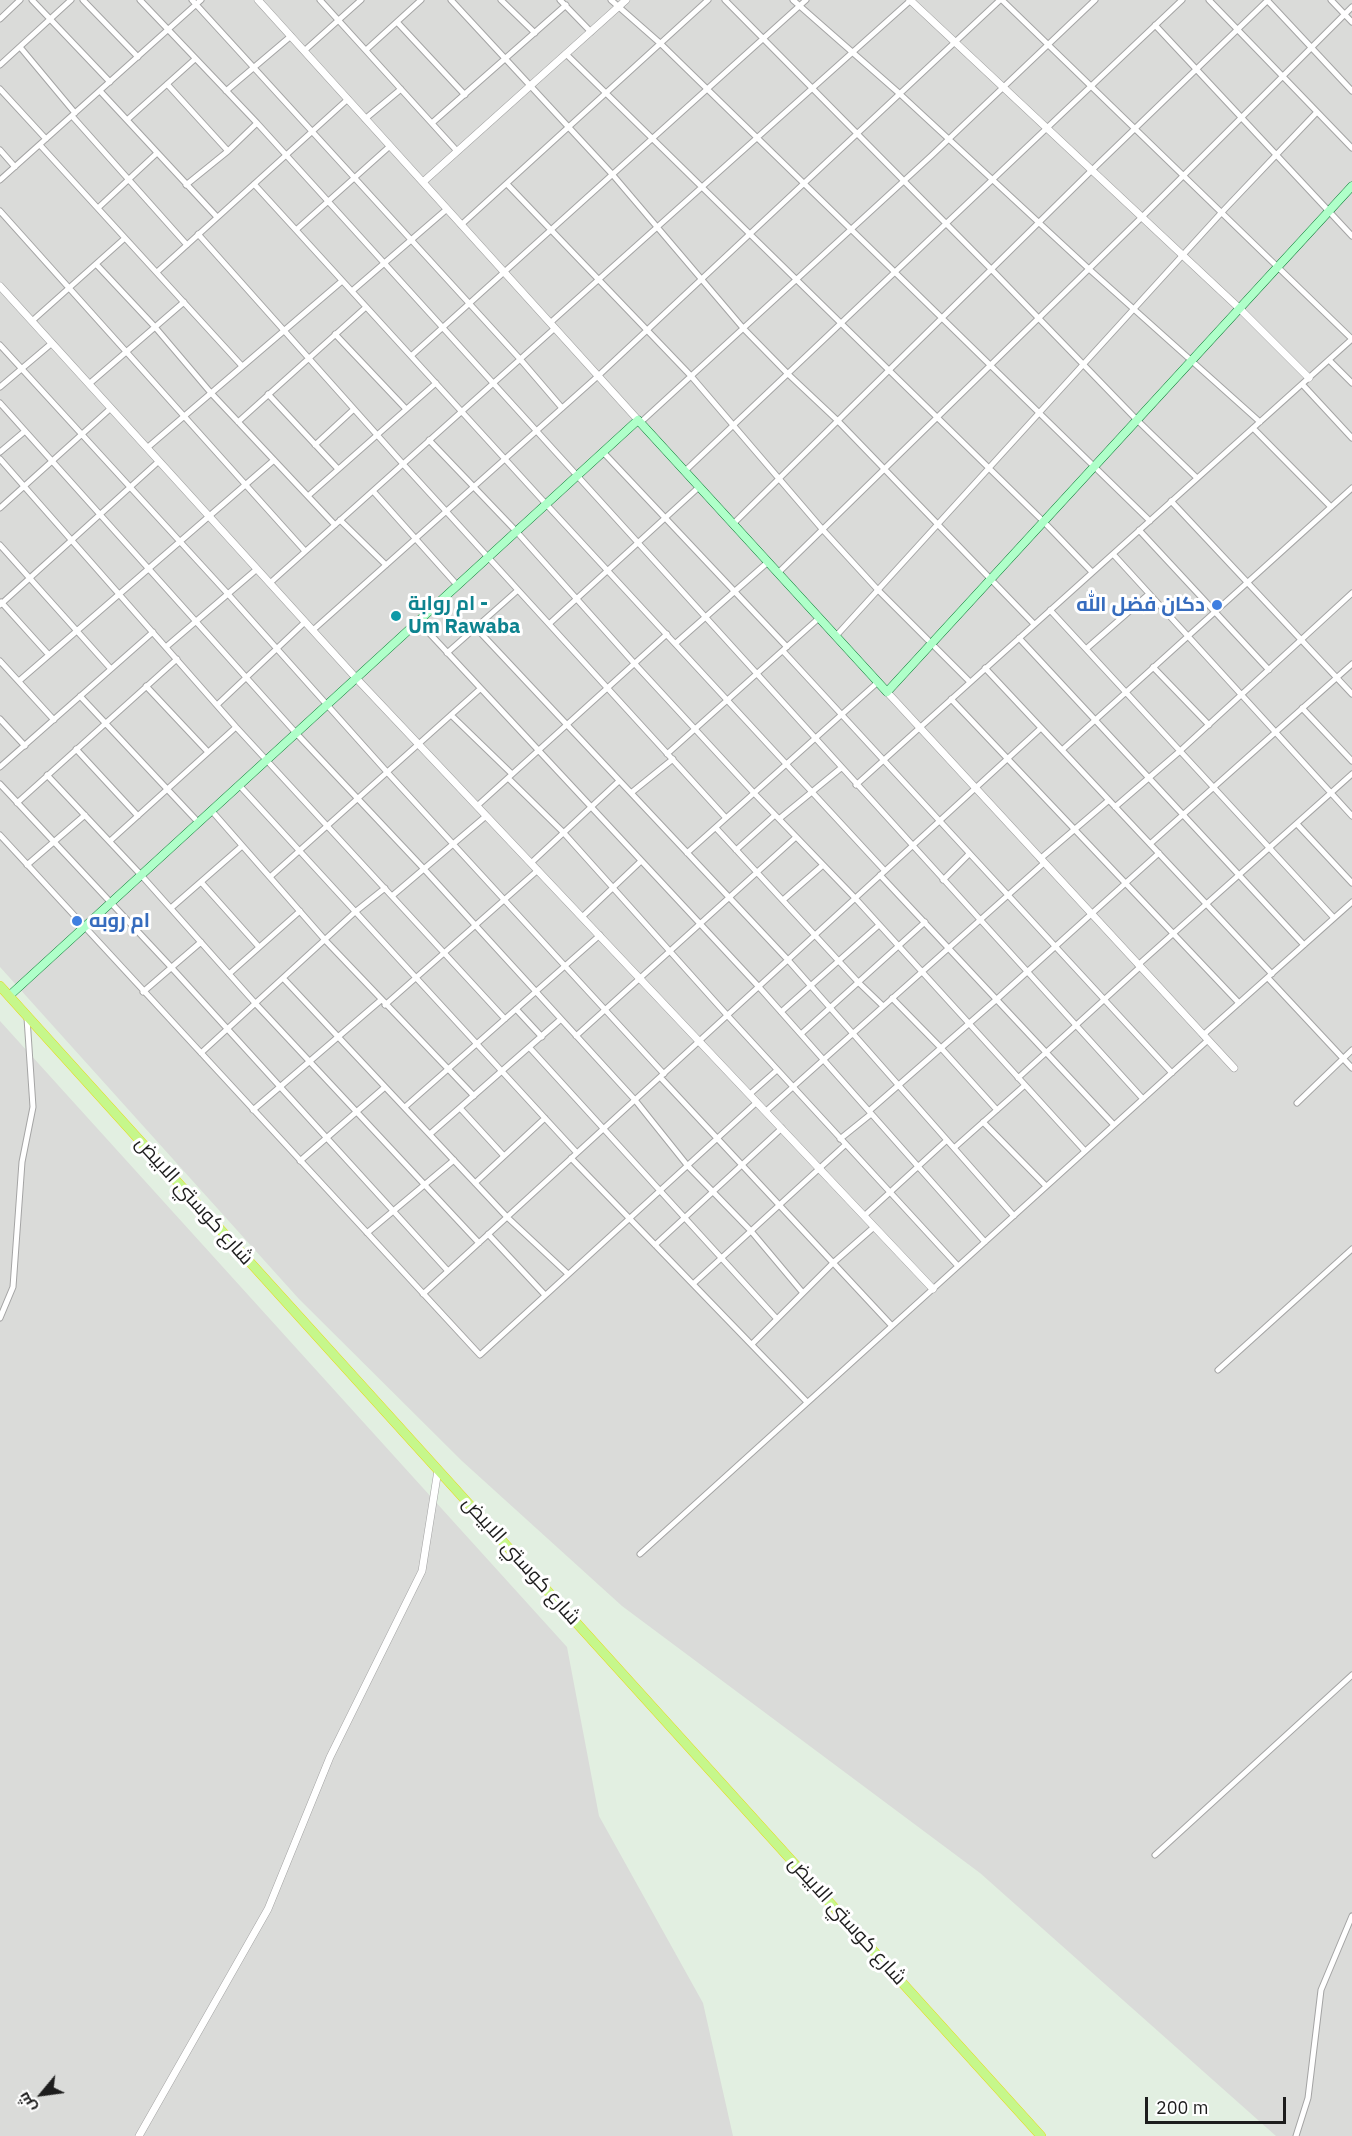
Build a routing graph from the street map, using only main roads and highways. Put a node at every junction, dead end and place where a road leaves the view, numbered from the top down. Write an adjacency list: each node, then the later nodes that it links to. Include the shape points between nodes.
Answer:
1 (1352, 186): 3 (main road, via 887,692 639,421)
2 (0, 986): 3 (highway, شارع كوستي الابيض)
3 (9, 996): 4 (highway, شارع كوستي الابيض)
4 (1041, 2136)

